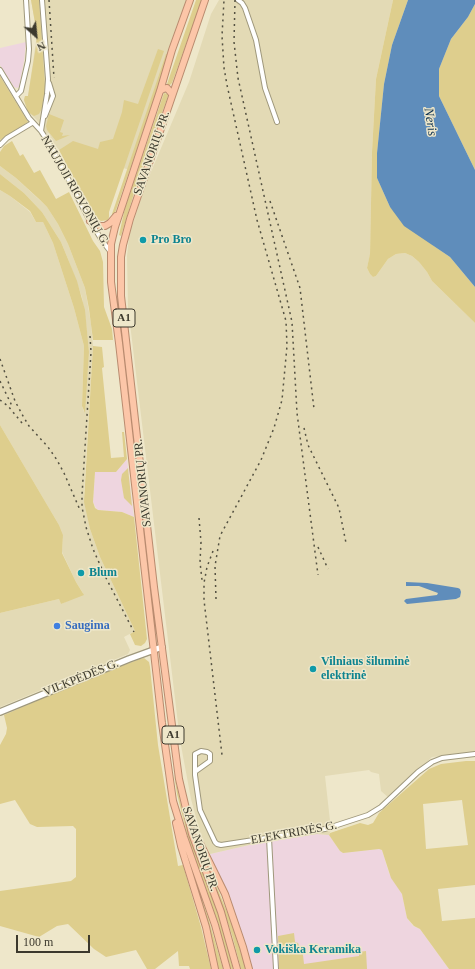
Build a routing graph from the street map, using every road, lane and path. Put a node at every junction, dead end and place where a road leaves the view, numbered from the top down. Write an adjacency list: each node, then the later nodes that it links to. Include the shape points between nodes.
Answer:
1 (26, 0): 9 (street, via 28,61 22,91)
2 (42, 0): 12 (street, via 48,79 53,96 43,118)
3 (190, 0): 7 (highway, SAVANORIŲ PR. / A1)
4 (205, 0): 8 (highway, SAVANORIŲ PR. / A1)
5 (238, 0): 10 (street, via 245,8 256,40 265,88)
6 (0, 70): 9 (street, NAUJOJI RIOVONIŲ G.)
7 (160, 91): 8 (highway, via 167,88); 14 (highway, SAVANORIŲ PR. / A1)
8 (172, 94): 17 (highway, SAVANORIŲ PR. / A1, via 130,219)
9 (16, 96): 11 (street, NAUJOJI RIOVONIŲ G.)
10 (277, 122)
11 (32, 123): 12 (street, NAUJOJI RIOVONIŲ G.); 13 (street)
12 (41, 131): 15 (street, NAUJOJI RIOVONIŲ G.)
13 (0, 145)
14 (119, 213): 15 (highway, via 105,226); 16 (highway, SAVANORIŲ PR. / A1)
15 (90, 221): 16 (street, NAUJOJI RIOVONIŲ G.)
16 (111, 251): 17 (highway); 19 (highway, SAVANORIŲ PR. / A1, via 112,296)
17 (121, 257): 18 (highway, SAVANORIŲ PR. / A1, via 121,296)
18 (162, 647): 19 (main road, VILKPĖDĖS G.); 24 (highway, SAVANORIŲ PR. / A1, via 179,779)
19 (154, 649): 20 (main road, VILKPĖDĖS G.); 23 (highway, SAVANORIŲ PR. / A1)
20 (0, 712)
21 (475, 754): 25 (street, ELEKTRINĖS G., via 442,758 432,762 381,807 368,815 325,829)
22 (196, 771): 22 (street, ELEKTRINĖS G., via 195,754 210,754 210,761); 25 (street, ELEKTRINĖS G., via 200,810 217,844)
23 (173, 801): 26 (highway, via 180,846 206,927); 27 (highway, SAVANORIŲ PR. / A1, via 215,925)
24 (189, 822): 28 (highway, SAVANORIŲ PR. / A1, via 226,927); 29 (highway, via 225,894)
25 (269, 838): 30 (street)
26 (215, 969)
27 (227, 969)
28 (237, 969)
29 (249, 969)
30 (276, 969)

